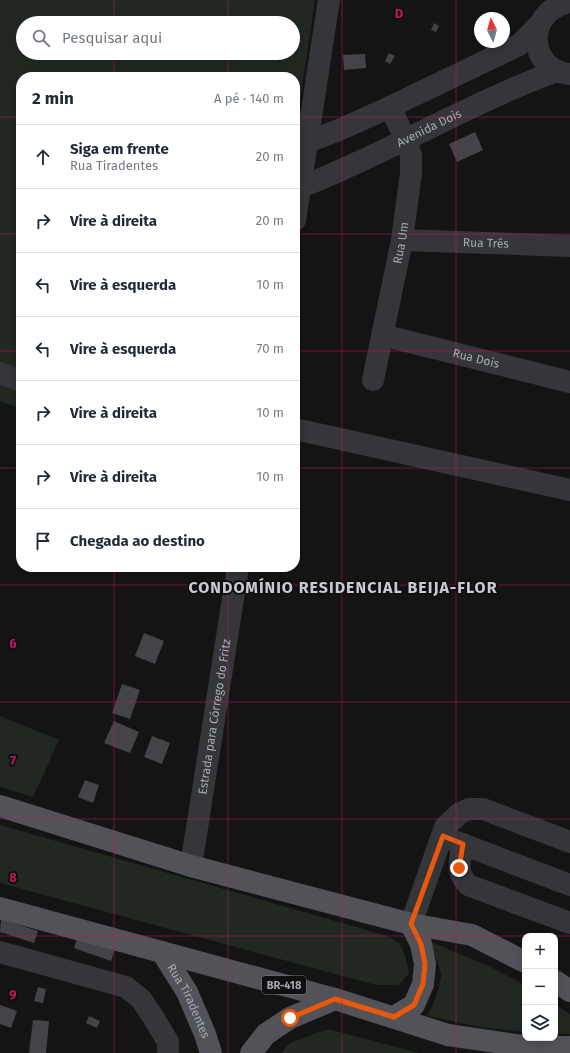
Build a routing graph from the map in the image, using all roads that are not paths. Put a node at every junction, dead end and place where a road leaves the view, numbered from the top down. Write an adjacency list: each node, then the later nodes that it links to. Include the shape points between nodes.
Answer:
1 (329, 0): 6 (street)
2 (552, 9): 3 (street, Avenida Dois, via 537,35 537,45 550,66); 4 (street, Avenida Dois, via 519,45)
3 (564, 72): 5 (street, Avenida Dois, via 530,80)
4 (390, 107): 5 (street, Rua Um); 6 (street, Avenida Dois)
5 (405, 138): 7 (street, Avenida Dois, via 336,173); 9 (street, Rua Um, via 410,155 411,173)
6 (308, 142): 7 (street)
7 (301, 187): 8 (street)
8 (300, 192)
9 (402, 240): 10 (street, Rua Três); 11 (street, Rua Um)
10 (570, 246)
11 (382, 335): 14 (street, Rua Um); 15 (street, Rua Dois)
12 (0, 373): 13 (street)
13 (16, 379)
14 (373, 380)
15 (570, 382)
16 (300, 430): 17 (street)
17 (570, 490)
18 (237, 572): 23 (street, Estrada para Córrego do Fritz)
19 (0, 806): 23 (main road)
20 (443, 836): 21 (street, via 446,827 460,813 469,809 483,809); 22 (street); 27 (street)
21 (570, 842)
22 (463, 844): 24 (street); 26 (street, via 459,868 468,884)
23 (191, 866): 27 (main road)
24 (570, 885)
25 (0, 908): 29 (main road, BR-418)
26 (570, 923)
27 (411, 924): 30 (main road, via 472,935); 34 (main road, via 421,944 425,964 423,984 414,1005)
28 (0, 952): 36 (street, via 126,986 141,999 153,1016 168,1042)
29 (162, 952): 33 (main road, BR-418); 37 (main road, Rua Tiradentes, via 187,992)
30 (522, 960)
31 (558, 983): 32 (main road)
32 (570, 991)
33 (335, 999): 34 (main road, BR-418); 38 (main road, via 290,1018 266,1034)
34 (394, 1017): 35 (main road, BR-418, via 448,1034 530,1047)
35 (570, 1047)
36 (168, 1053)
37 (211, 1053)
38 (251, 1053)

